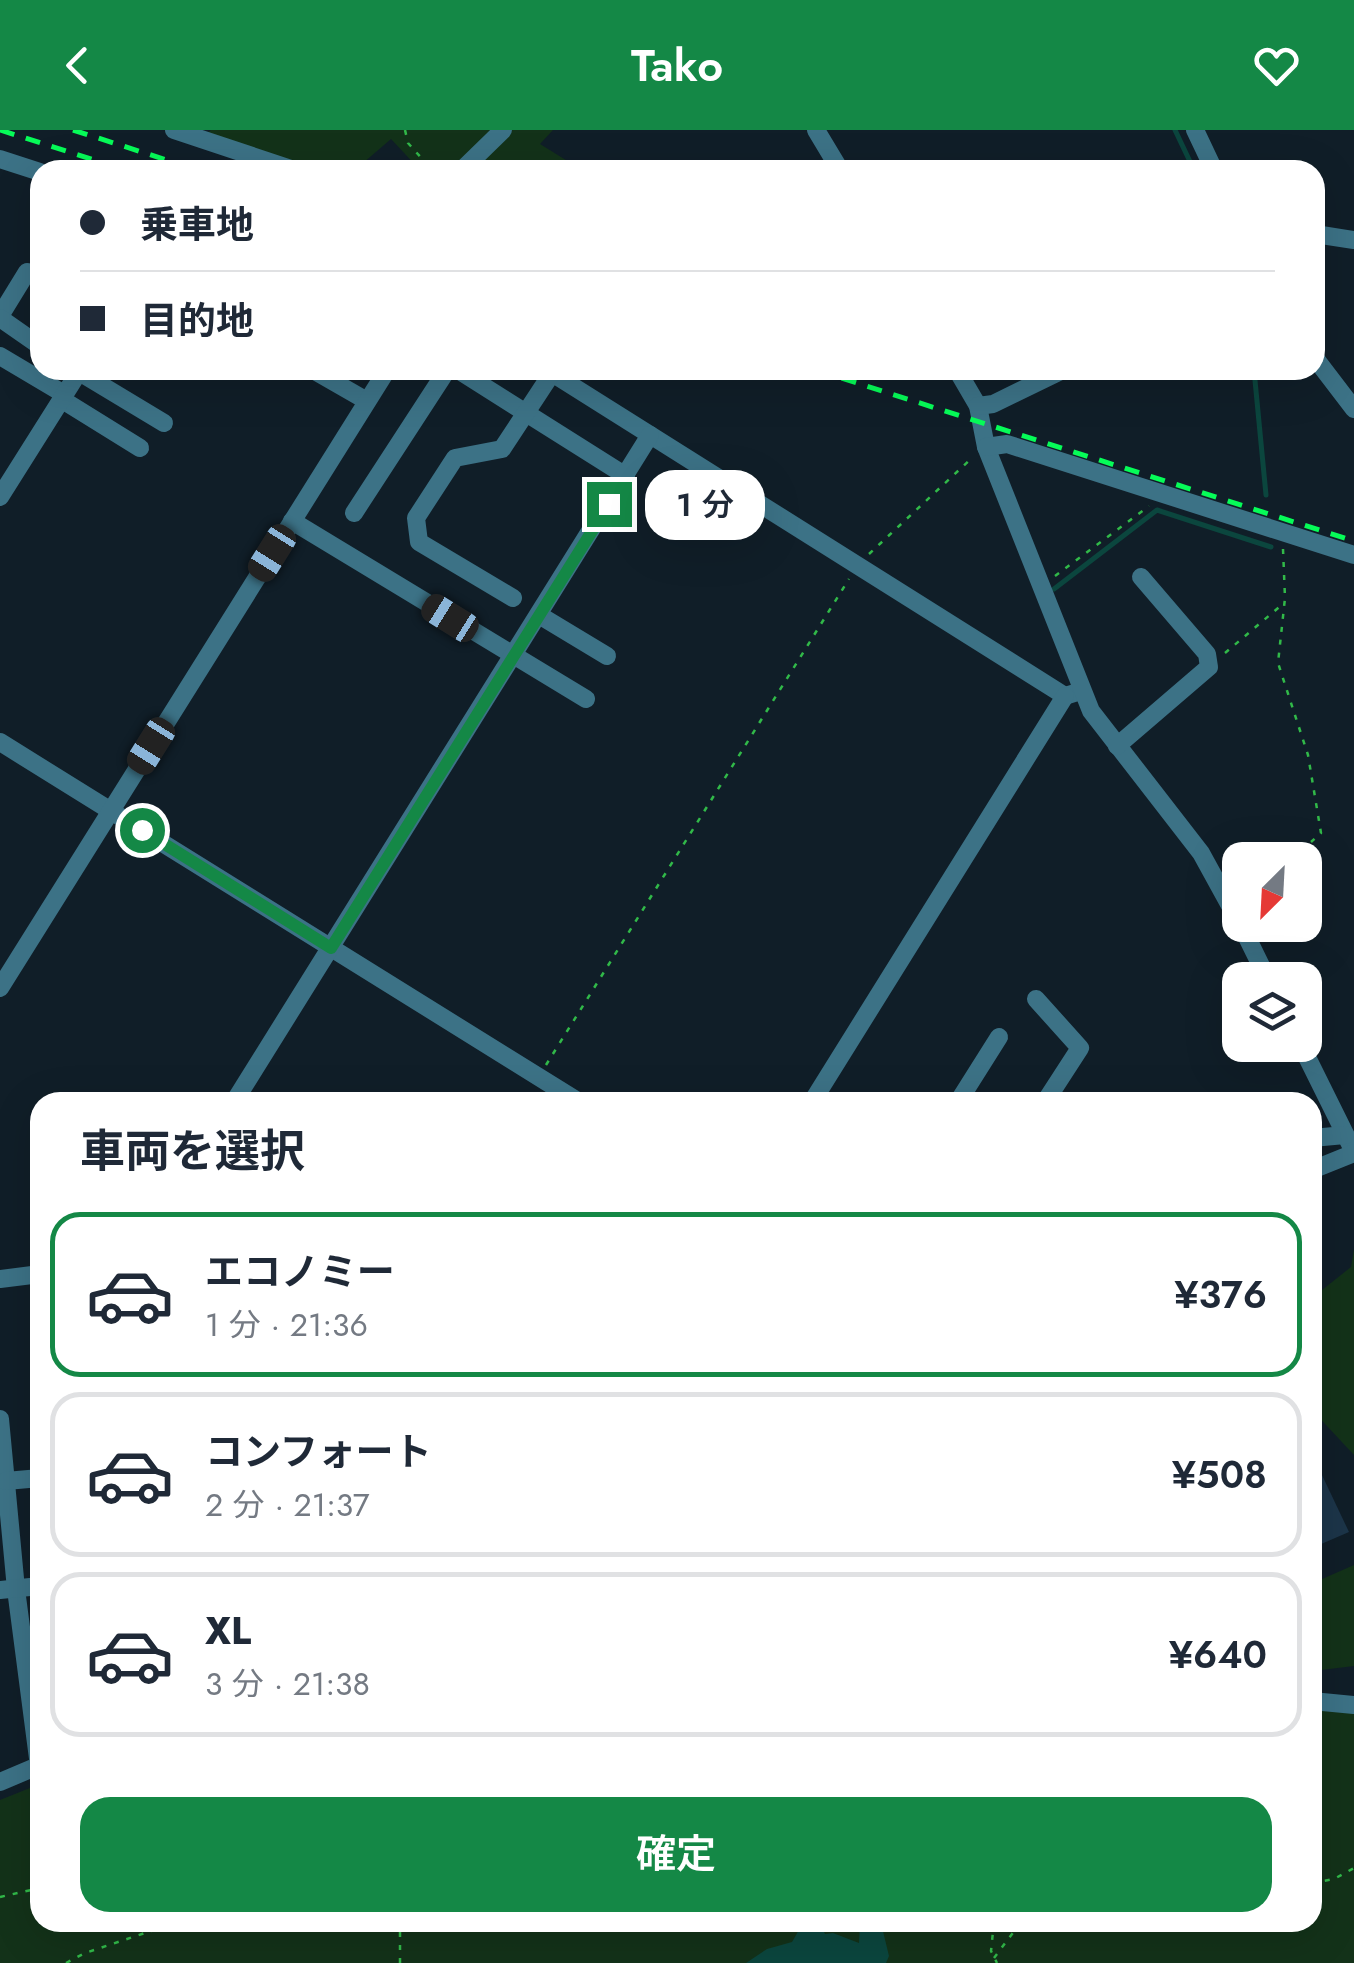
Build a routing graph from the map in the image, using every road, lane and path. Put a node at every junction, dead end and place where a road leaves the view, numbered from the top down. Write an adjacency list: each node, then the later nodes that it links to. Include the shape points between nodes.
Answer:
1 (174, 130): 7 (street)
2 (405, 130): 8 (path)
3 (503, 130): 9 (street)
4 (816, 130): 10 (street)
5 (1194, 130): 11 (street)
6 (0, 160): 12 (street)
7 (264, 160)
8 (423, 160)
9 (472, 160)
10 (834, 160)
11 (1209, 160)
12 (30, 169)
13 (1325, 236): 14 (street)
14 (1354, 240)
15 (30, 274): 16 (street)
16 (0, 317): 17 (street)
17 (30, 339)
18 (0, 356): 20 (street)
19 (1325, 371): 35 (street)
20 (30, 376)
21 (37, 380): 32 (street)
22 (73, 380): 32 (street)
23 (93, 380): 37 (street)
24 (331, 380): 33 (street)
25 (381, 380): 33 (street)
26 (440, 380): 44 (street)
27 (474, 380): 36 (street)
28 (545, 380): 36 (street)
29 (562, 380): 38 (street)
30 (963, 380): 34 (street)
31 (1042, 380): 34 (street)
32 (63, 397): 40 (street); 43 (street)
33 (368, 401): 45 (street)
34 (978, 406): 39 (street)
35 (1354, 409)
36 (526, 413): 41 (street); 51 (street, via 502,450 454,458 416,518 419,542)
37 (164, 423)
38 (650, 435): 41 (street); 48 (street)
39 (986, 447): 42 (street, via 1007,444); 48 (path); 50 (street)
40 (140, 448)
41 (626, 476): 53 (street)
42 (1158, 494): 46 (street); 50 (path)
43 (0, 497)
44 (354, 513)
45 (292, 521): 54 (street); 61 (street)
46 (1282, 532): 47 (street); 52 (path)
47 (1354, 556)
48 (858, 564): 57 (street); 69 (path)
49 (1141, 577): 56 (street, via 1207,654)
50 (1041, 584): 57 (street)
51 (513, 598)
52 (1284, 602): 56 (path); 62 (path, via 1278,662 1308,755 1321,833)
53 (539, 615): 54 (street); 55 (street)
54 (513, 656): 58 (street); 64 (street)
55 (607, 656)
56 (1209, 666): 60 (street)
57 (1073, 694): 60 (street); 72 (street)
58 (586, 700)
59 (0, 742): 61 (street)
60 (1117, 746): 63 (street, via 1201,853)
61 (110, 810): 64 (street); 65 (street)
62 (1311, 842)
63 (1222, 891)
64 (331, 948): 69 (street); 70 (street)
65 (0, 988)
66 (1036, 999): 74 (street, via 1080,1048)
67 (1000, 1037): 73 (street)
68 (1308, 1062): 75 (street)
69 (539, 1077): 71 (street)
70 (240, 1092)
71 (563, 1092)
72 (818, 1092)
73 (964, 1092)
74 (1051, 1092)
75 (1345, 1135): 76 (street); 77 (street)
76 (1322, 1137)
77 (1354, 1153): 78 (street)
78 (1322, 1166)
79 (30, 1275): 80 (street)
80 (0, 1278)
81 (0, 1419): 83 (street)
82 (30, 1479): 83 (street)
83 (6, 1481): 84 (street)
84 (8, 1590): 85 (street)
85 (30, 1640)
86 (1322, 1702): 87 (street)
87 (1354, 1705)
88 (30, 1770): 89 (street)
89 (0, 1782)
90 (1354, 1868): 91 (path)
91 (1322, 1881)
92 (30, 1890): 93 (path)
93 (0, 1897)
94 (148, 1932): 99 (path)
95 (400, 1932): 100 (path)
96 (993, 1932): 98 (path)
97 (1015, 1932): 98 (path)
98 (996, 1961)
99 (66, 1963)
100 (400, 1963)

